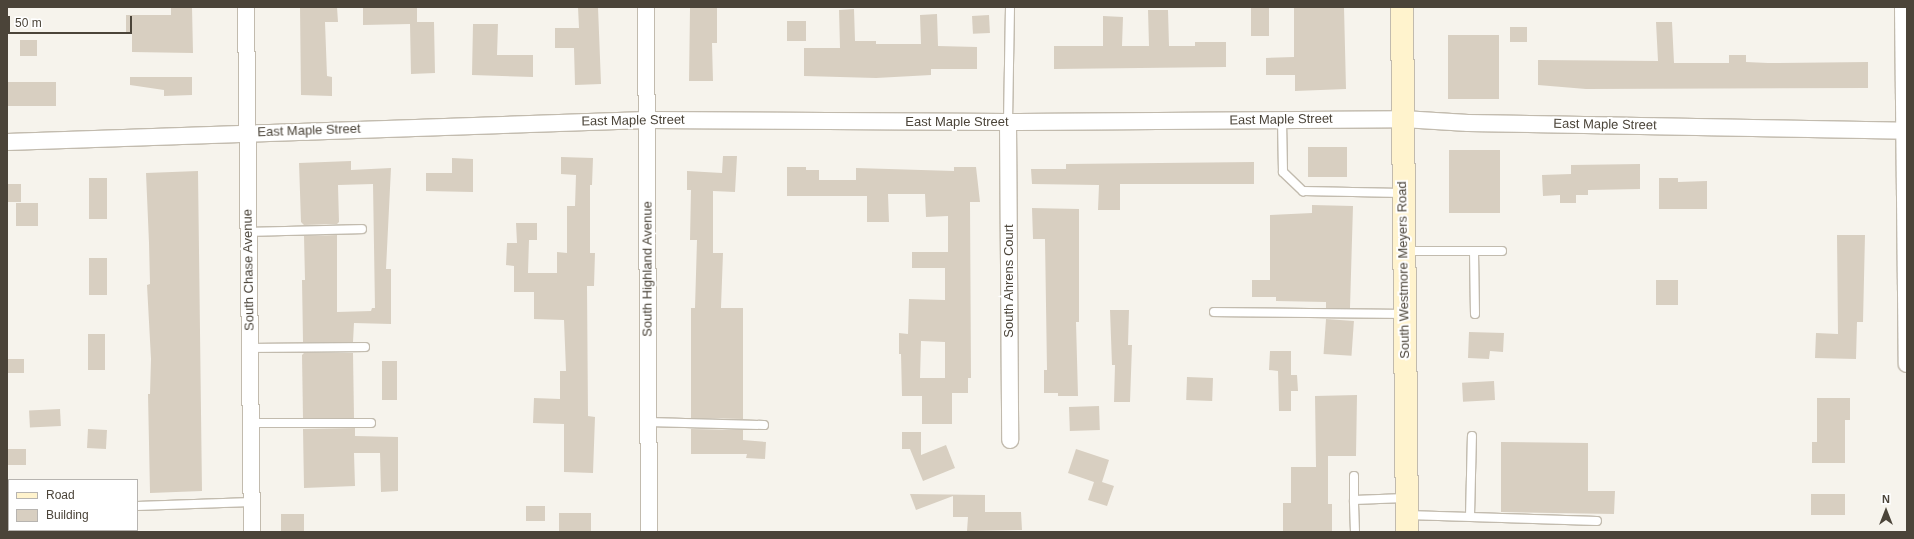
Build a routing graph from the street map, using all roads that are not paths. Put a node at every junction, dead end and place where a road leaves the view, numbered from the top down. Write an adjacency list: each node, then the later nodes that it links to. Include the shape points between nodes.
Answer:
1 (246, 7): 11 (street, South Chase Avenue)
2 (646, 7): 7 (street, South Highland Avenue)
3 (1010, 7): 9 (lane)
4 (1402, 7): 6 (street, South Westmore Meyers Road)
5 (1903, 7): 10 (street)
6 (1403, 118): 8 (street, East Maple Street); 10 (street, East Maple Street, via 1468,123); 13 (street, South Westmore Meyers Road)
7 (647, 120): 9 (street, East Maple Street); 11 (street, East Maple Street); 25 (street, South Highland Avenue)
8 (1282, 120): 9 (street, East Maple Street); 13 (lane, via 1284,172 1303,191)
9 (1008, 122): 30 (street, South Ahrens Court)
10 (1906, 131): 24 (street)
11 (248, 133): 12 (street, East Maple Street); 15 (street, South Chase Avenue)
12 (7, 142)
13 (1403, 193): 17 (street, South Westmore Meyers Road)
14 (362, 228): 15 (lane)
15 (249, 232): 23 (street, South Chase Avenue)
16 (1502, 250): 18 (lane)
17 (1404, 251): 18 (lane); 20 (street, South Westmore Meyers Road)
18 (1474, 251): 21 (lane)
19 (1214, 312): 20 (lane)
20 (1405, 314): 35 (street, South Westmore Meyers Road)
21 (1475, 314)
22 (365, 347): 23 (lane)
23 (250, 348): 26 (street, South Chase Avenue)
24 (1907, 364)
25 (648, 422): 28 (lane); 39 (street, South Highland Avenue)
26 (251, 423): 27 (lane); 33 (street, South Chase Avenue)
27 (371, 423)
28 (764, 425)
29 (1472, 436): 36 (lane)
30 (1010, 440)
31 (1354, 476): 32 (lane)
32 (1354, 500): 35 (lane); 40 (lane)
33 (252, 502): 34 (lane); 38 (street, South Chase Avenue)
34 (138, 506)
35 (1406, 515): 36 (lane)
36 (1470, 516): 37 (lane)
37 (1597, 520)
38 (252, 532)
39 (649, 532)
40 (1355, 532)

